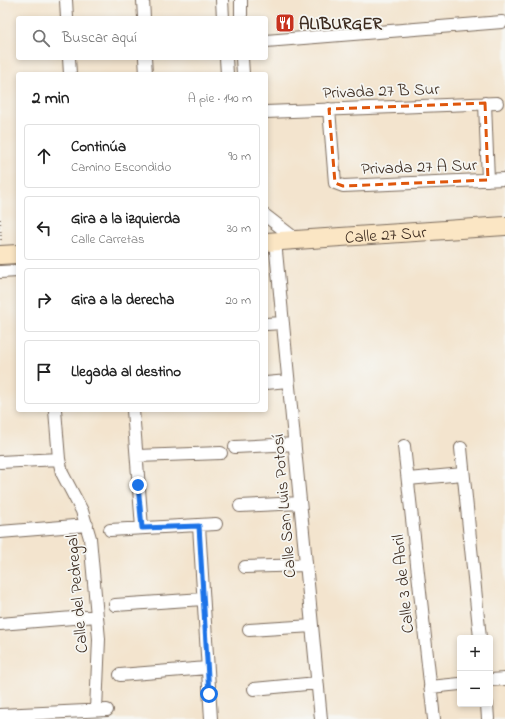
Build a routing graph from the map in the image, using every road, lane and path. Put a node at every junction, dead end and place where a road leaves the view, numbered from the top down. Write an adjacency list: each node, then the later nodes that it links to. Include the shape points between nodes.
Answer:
1 (66, 0): 5 (street)
2 (143, 0): 6 (street)
3 (222, 0): 7 (street)
4 (241, 0): 8 (street)
5 (67, 16)
6 (144, 16)
7 (223, 16)
8 (241, 16)
9 (502, 22): 10 (street)
10 (268, 41)
11 (69, 60): 15 (street)
12 (146, 60): 16 (street)
13 (226, 60): 17 (street)
14 (242, 60): 18 (street)
15 (70, 72)
16 (146, 72)
17 (226, 72)
18 (243, 72)
19 (497, 103): 20 (street, Privada 27 B Sur)
20 (485, 104): 21 (street, Privada 27 B Sur); 24 (street)
21 (329, 109): 22 (street, Privada 27 B Sur); 24 (street, Privada 27 A Sur, via 335,183 343,186)
22 (268, 112)
23 (505, 179): 24 (street, Privada 27 A Sur)
24 (488, 180)
25 (268, 218): 29 (street)
26 (0, 219): 28 (path)
27 (505, 226): 29 (street, Calle 27 Sur)
28 (1, 236)
29 (297, 240): 30 (street, Calle 27 Sur)
30 (270, 242): 36 (street, Calle San Luis Potosí)
31 (16, 254): 32 (street)
32 (0, 255)
33 (16, 271): 34 (street)
34 (0, 272)
35 (268, 324): 36 (street)
36 (283, 324): 37 (street, Calle San Luis Potosí)
37 (288, 381): 38 (street); 41 (street, Calle San Luis Potosí)
38 (268, 383)
39 (55, 412): 47 (street, Calle del Pedregal)
40 (133, 412): 46 (street)
41 (294, 444): 43 (street); 51 (street, Calle San Luis Potosí)
42 (404, 446): 50 (street, Calle 3 de Abril)
43 (235, 447)
44 (461, 448): 49 (street)
45 (221, 452): 46 (street)
46 (136, 456): 56 (street)
47 (59, 459): 48 (street); 54 (street, Calle del Pedregal, via 62,473)
48 (0, 462)
49 (463, 474): 50 (street); 67 (street)
50 (408, 479): 74 (street, Calle 3 de Abril)
51 (300, 503): 52 (street); 59 (street, Calle San Luis Potosí)
52 (240, 506)
53 (216, 524): 55 (street)
54 (87, 525): 58 (street); 63 (street, Calle del Pedregal)
55 (199, 526): 56 (street); 61 (street)
56 (142, 528): 57 (street)
57 (110, 530)
58 (0, 532)
59 (306, 565): 60 (street); 65 (street, Calle San Luis Potosí)
60 (245, 567)
61 (203, 599): 62 (street); 68 (street)
62 (115, 605)
63 (97, 616): 64 (street); 77 (street, Calle del Pedregal, via 101,710)
64 (0, 624)
65 (312, 626): 66 (street); 72 (street, Calle San Luis Potosí)
66 (250, 630)
67 (480, 635)
68 (207, 668): 69 (street); 78 (street)
69 (120, 675)
70 (505, 679): 71 (street)
71 (493, 680)
72 (317, 683): 75 (street); 79 (street, Calle San Luis Potosí)
73 (457, 684): 74 (street)
74 (430, 687): 80 (street, Calle 3 de Abril)
75 (254, 689)
76 (487, 707): 81 (street)
77 (7, 716)
78 (211, 719)
79 (321, 719)
80 (434, 719)
81 (488, 719)

